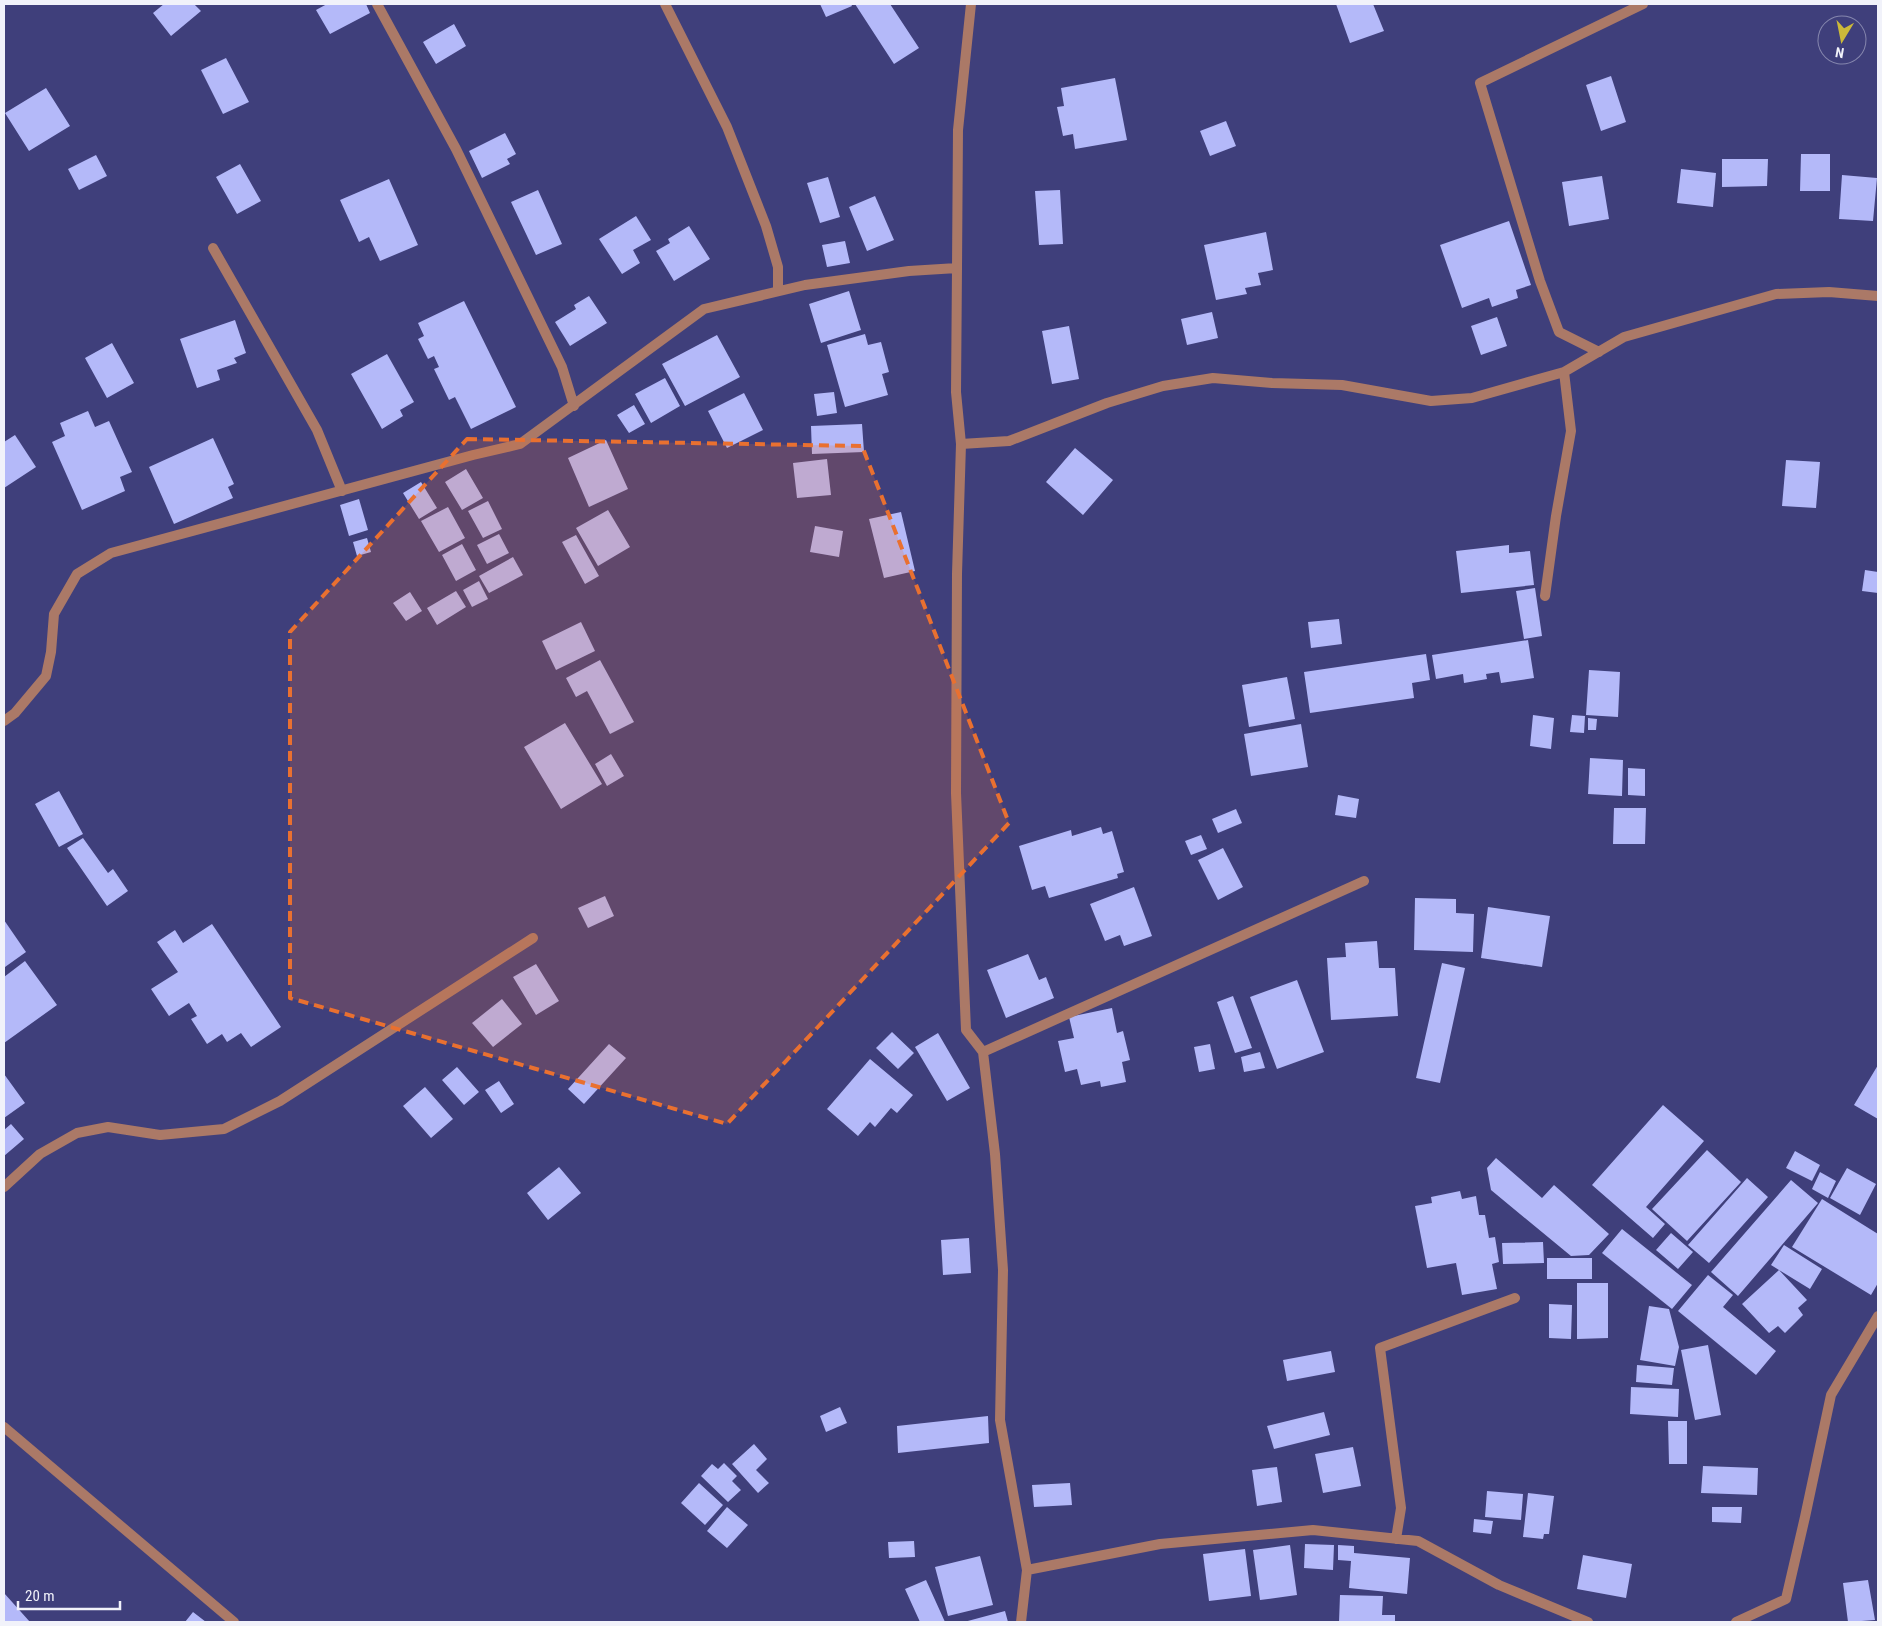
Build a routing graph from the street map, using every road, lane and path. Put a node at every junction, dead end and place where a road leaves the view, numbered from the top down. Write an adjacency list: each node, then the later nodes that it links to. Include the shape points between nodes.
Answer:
1 (377, 4): 11 (street, via 456,149 562,367)
2 (665, 4): 7 (street, via 727,126 766,226 778,267)
3 (971, 4): 6 (street, via 958,130)
4 (1643, 4): 9 (street, via 1480,83 1540,281 1559,332)
5 (213, 248): 13 (street, via 317,430)
6 (957, 268): 7 (street, via 909,271); 12 (street, via 956,392)
7 (778, 291): 11 (street, via 704,310)
8 (1878, 296): 9 (street, via 1829,292 1776,294 1624,337)
9 (1599, 352): 10 (street)
10 (1564, 372): 12 (street, via 1472,398 1431,402 1342,385 1213,378 1163,386 1009,441); 14 (street, via 1571,431)
11 (574, 406): 13 (street, via 520,444)
12 (961, 444): 18 (street, via 956,793 966,1030)
13 (342, 490): 15 (street, via 111,553 77,574 54,614 46,676 15,714)
14 (1545, 596)
15 (4, 721)
16 (1364, 881): 18 (street)
17 (533, 938): 19 (street, via 280,1101 224,1129 160,1135 108,1127 78,1133 40,1154)
18 (983, 1052): 24 (street, via 995,1154 1003,1270 1000,1420)
19 (4, 1187)
20 (1515, 1298): 23 (street, via 1380,1348 1401,1508)
21 (1878, 1316): 28 (street, via 1831,1395 1786,1599)
22 (4, 1427): 25 (street)
23 (1396, 1539): 24 (street, via 1313,1530 1160,1544); 27 (street, via 1418,1541 1499,1585)
24 (1027, 1570): 26 (street)
25 (234, 1622)
26 (1021, 1622)
27 (1588, 1622)
28 (1736, 1622)

